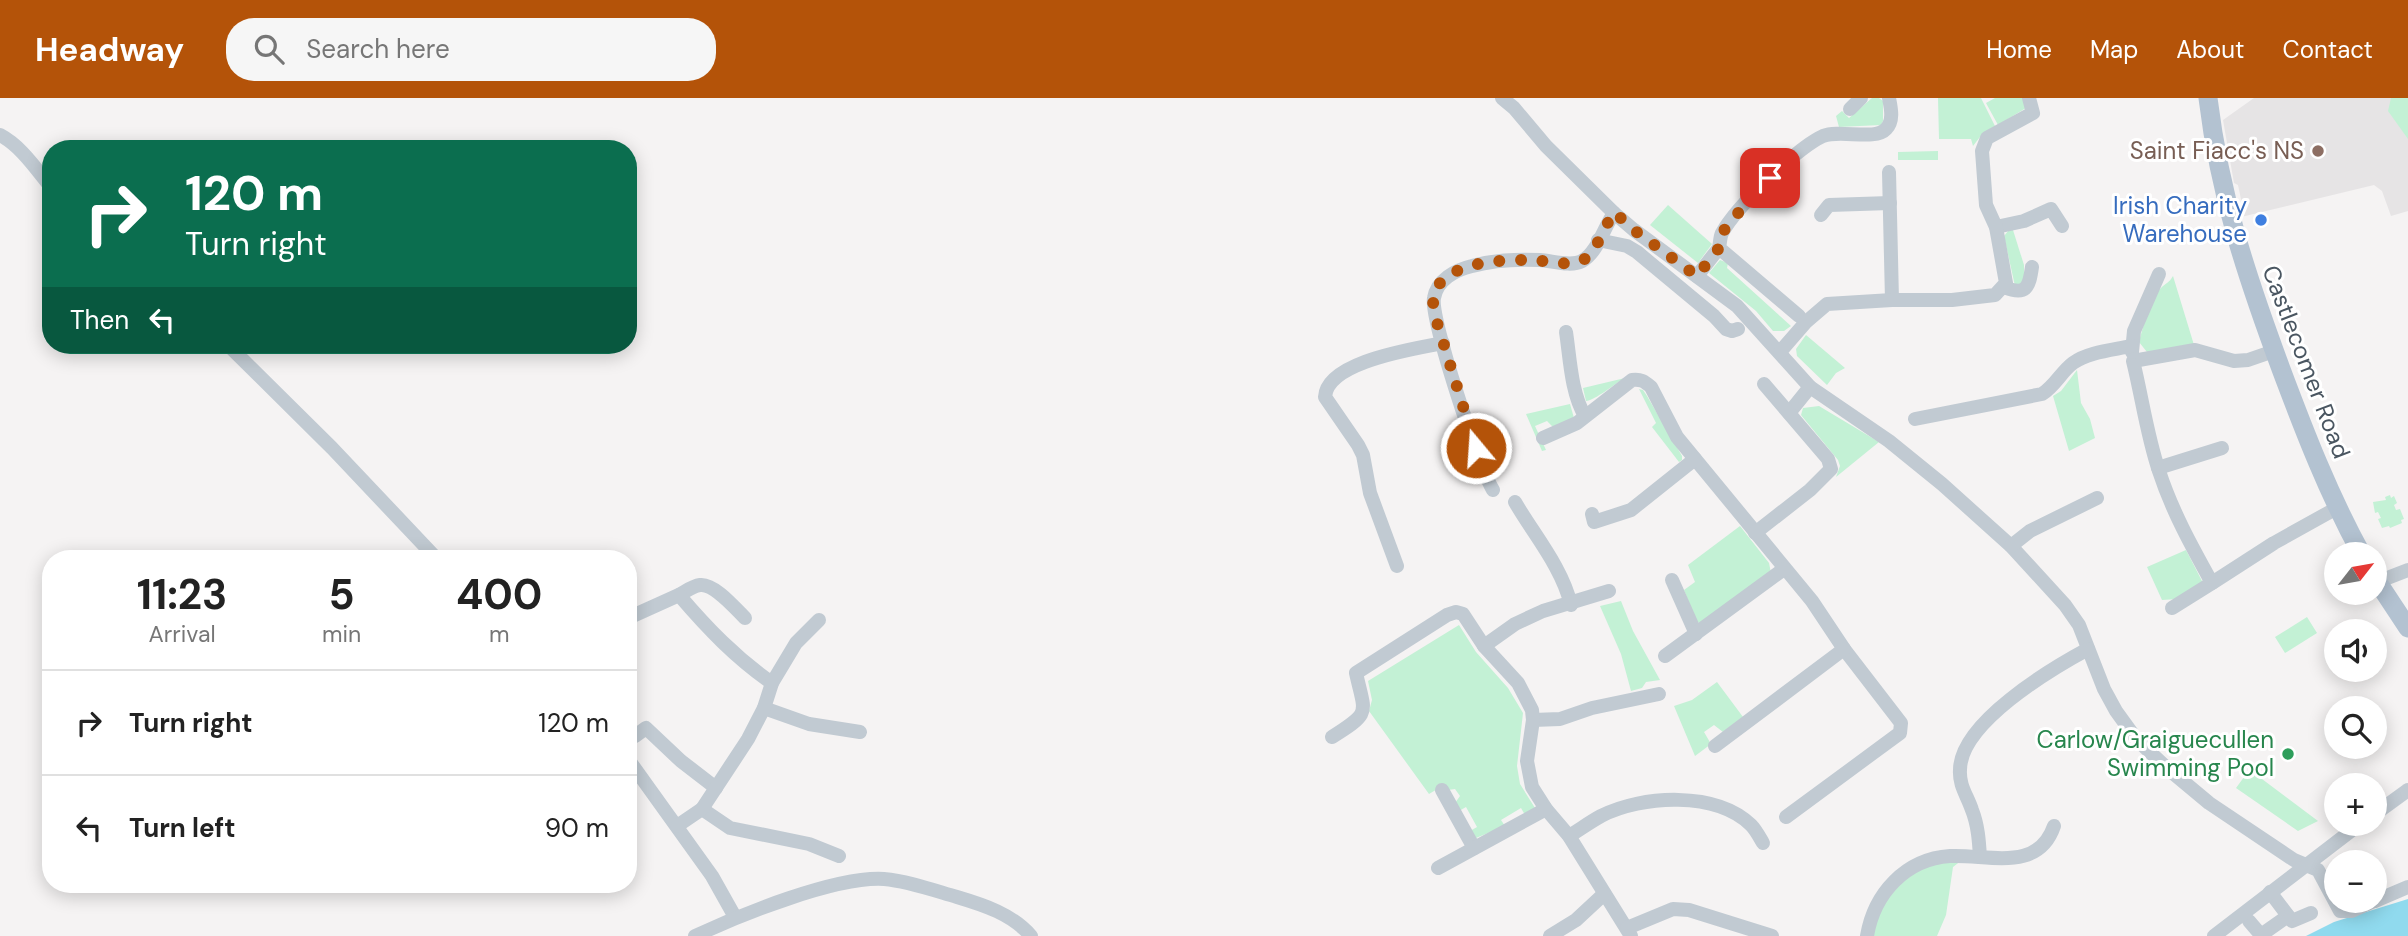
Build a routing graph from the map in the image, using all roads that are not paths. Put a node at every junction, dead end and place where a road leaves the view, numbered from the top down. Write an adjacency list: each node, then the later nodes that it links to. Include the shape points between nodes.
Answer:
1 (1502, 98): 11 (street)
2 (1861, 98): 6 (street)
3 (1889, 98): 16 (street, via 1891,122 1885,131 1825,135 1789,159 1721,234)
4 (2029, 98): 14 (street, via 2033,113 1987,138 1982,151 1986,205)
5 (2208, 98): 26 (main road, Castlecomer Road, via 2225,200)
6 (1850, 109)
7 (0, 135): 9 (street)
8 (1889, 172): 10 (street)
9 (42, 176)
10 (1890, 203): 12 (street, via 1829,205); 21 (street)
11 (1614, 212): 15 (street); 19 (street)
12 (1821, 215)
13 (2062, 226): 14 (street, via 2051,209)
14 (1996, 227): 20 (street)
15 (1598, 240): 23 (street, via 1637,252 1726,329); 25 (street, via 1590,255 1578,263 1490,262 1451,274 1441,281 1433,300)
16 (1719, 248): 19 (street); 22 (street)
17 (2032, 267): 20 (street, via 2030,282 2022,291)
18 (2159, 274): 28 (street, via 2143,308)
19 (1697, 276): 27 (street, via 1737,306)
20 (2004, 287): 21 (street, via 1995,295 1952,300)
21 (1892, 300): 27 (street, via 1827,304)
22 (1799, 316)
23 (1738, 329)
24 (1566, 332): 33 (street)
25 (1443, 343): 39 (street); 48 (street, via 1359,364 1342,373 1326,392 1363,455 1370,493)
26 (2274, 351): 28 (street, via 2248,360 2195,350); 42 (main road, Castlecomer Road)
27 (1780, 352): 31 (street)
28 (2132, 353): 34 (street, via 2082,358 2042,394); 38 (street)
29 (237, 354): 47 (street)
30 (1764, 384): 32 (street)
31 (1810, 387): 32 (street); 46 (street, via 1883,436)
32 (1789, 413): 44 (street, via 1828,459 1831,469)
33 (1586, 416): 35 (street); 37 (street, via 1632,380 1640,380 1651,387 1677,437)
34 (1915, 419)
35 (1543, 438)
36 (2222, 448): 38 (street)
37 (1695, 459): 43 (street, via 1631,510 1594,522); 44 (street)
38 (2158, 468): 53 (street, via 2180,526)
39 (1493, 490)
40 (2097, 498): 46 (street, via 2030,531)
41 (1516, 502): 57 (street, via 1552,560)
42 (2337, 508): 45 (main road, Castlecomer Road); 53 (street)
43 (1592, 514)
44 (1755, 533): 49 (street)
45 (2355, 542)
46 (2011, 546): 66 (street, via 2080,625)
47 (428, 550)
48 (1397, 566)
49 (1784, 569): 63 (street); 65 (street)
50 (2408, 570): 51 (street)
51 (2387, 577)
52 (1672, 580): 63 (street)
53 (2212, 583): 58 (street)
54 (1609, 591): 57 (street)
55 (679, 595): 59 (street); 60 (street, via 707,585); 68 (street, via 718,640)
56 (2387, 596): 62 (main road)
57 (1570, 605): 64 (street, via 1515,624)
58 (2172, 608)
59 (637, 614)
60 (745, 618)
61 (819, 620): 68 (street, via 796,643)
62 (2408, 628)
63 (1696, 634): 67 (street)
64 (1485, 646): 71 (street, via 1518,683); 74 (street, via 1463,614 1447,615 1356,673 1364,709 1354,724)
65 (1844, 649): 75 (street); 83 (street, via 1902,729)
66 (2088, 649): 91 (street, via 2006,704 1962,753 1961,786 1974,816); 92 (street, via 2104,689 2137,740 2193,789)
67 (1665, 656)
68 (772, 683): 70 (street)
69 (1658, 694): 71 (street, via 1560,719)
70 (764, 708): 72 (street, via 809,724); 77 (street)
71 (1533, 720): 82 (street, via 1527,761 1532,787)
72 (860, 732)
73 (637, 735): 77 (street, via 646,728)
74 (1332, 737)
75 (1715, 746)
76 (637, 771): 84 (street)
77 (716, 788): 81 (street)
78 (1442, 790): 89 (street)
79 (2408, 790): 80 (street)
80 (2387, 805)
81 (702, 809): 84 (street); 90 (street, via 730,828 809,844)
82 (1546, 809): 86 (street); 89 (street)
83 (1786, 817)
84 (677, 826): 101 (street)
85 (2054, 826): 91 (street, via 2047,843 2022,857)
86 (1569, 836): 88 (street, via 1630,804 1668,799 1692,800 1730,812 1751,825); 97 (street)
87 (2344, 836): 92 (street)
88 (1763, 843)
89 (1474, 848): 93 (street)
90 (839, 856)
91 (1980, 857): 108 (street, via 1936,858 1901,875 1883,892 1869,920)
92 (2305, 865): 94 (street, via 2318,870); 96 (street)
93 (1438, 868)
94 (2324, 880)
95 (2408, 887): 98 (street)
96 (2270, 892): 100 (street); 109 (street)
97 (1605, 894): 103 (street); 106 (street)
98 (2387, 896)
99 (2311, 913): 100 (street, via 2292,921)
100 (2288, 916): 102 (street, via 2261,935)
101 (735, 917): 104 (street); 105 (street, via 835,885 883,879 1000,912)
102 (2249, 921)
103 (1629, 932): 107 (street, via 1673,909)
104 (695, 936)
105 (1031, 936)
106 (1550, 936)
107 (1772, 936)
108 (1867, 936)
109 (2214, 936)

